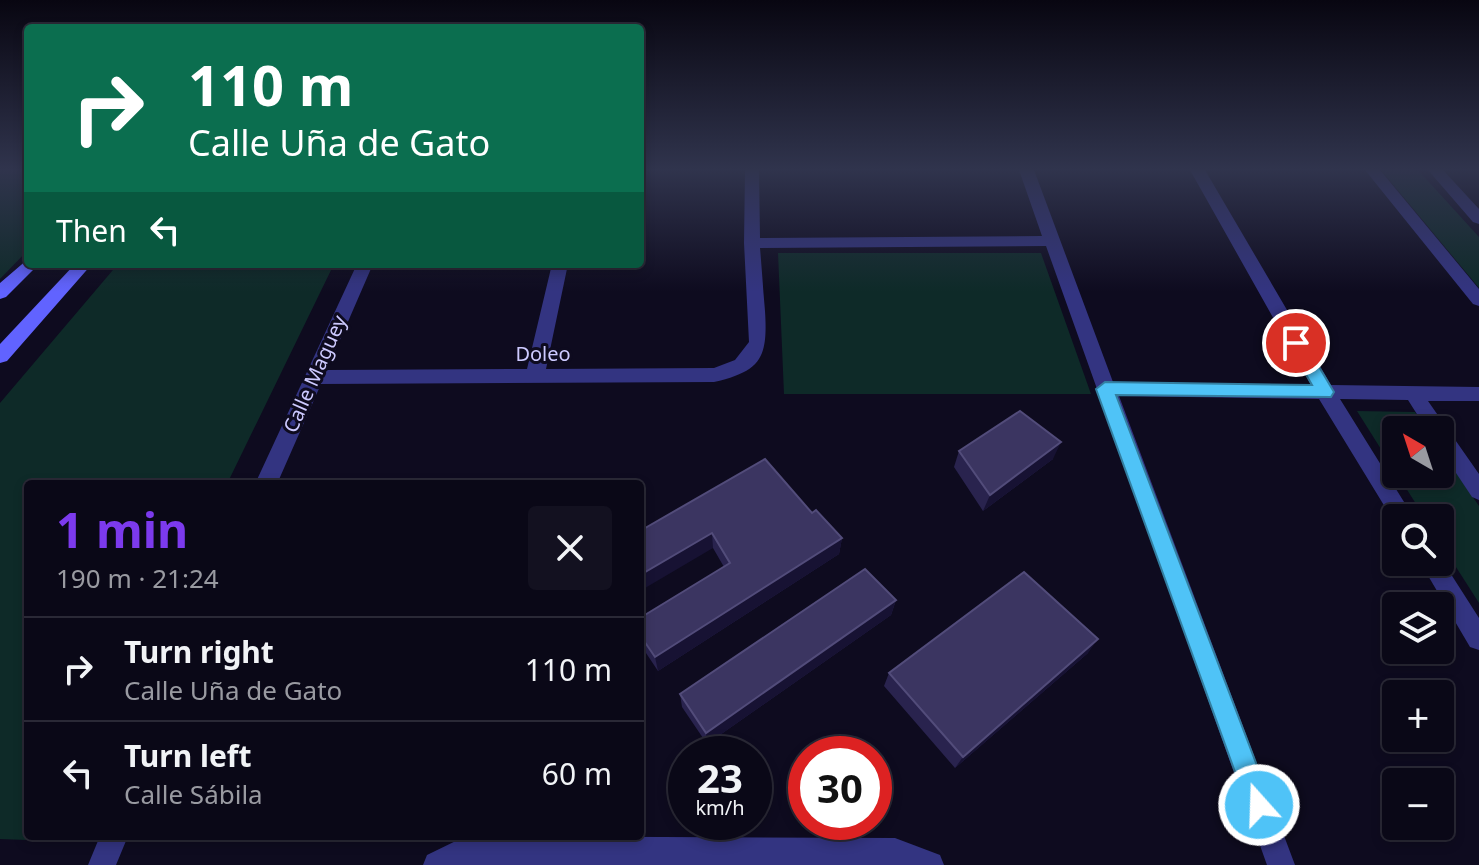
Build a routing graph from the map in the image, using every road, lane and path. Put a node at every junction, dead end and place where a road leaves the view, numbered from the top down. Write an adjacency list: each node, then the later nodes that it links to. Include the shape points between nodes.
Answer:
1 (752, 210): 6 (street)
2 (1040, 210): 5 (street)
3 (1220, 210): 17 (street)
4 (1405, 210): 12 (street)
5 (1050, 241): 6 (street); 16 (street)
6 (752, 243): 14 (street, Doleo, via 758,342 752,357 736,370 714,375)
7 (25, 268): 11 (main road)
8 (80, 268): 13 (main road)
9 (363, 268): 15 (street, Calle Maguey)
10 (559, 268): 14 (street)
11 (0, 293)
12 (1479, 300)
13 (0, 356)
14 (535, 376): 15 (street, Doleo)
15 (312, 377): 22 (street, Calle Maguey)
16 (1105, 389): 17 (street); 31 (street)
17 (1325, 392): 18 (street); 24 (street)
18 (1413, 393): 19 (street); 20 (street)
19 (1479, 394)
20 (1428, 416)
21 (1454, 454): 23 (street)
22 (268, 480)
23 (1479, 491)
24 (1394, 504)
25 (1440, 576): 26 (street)
26 (1479, 639)
27 (112, 840): 28 (street)
28 (102, 865)
29 (437, 865): 30 (street, via 469,849 895,852)
30 (930, 865)
31 (1281, 865)

